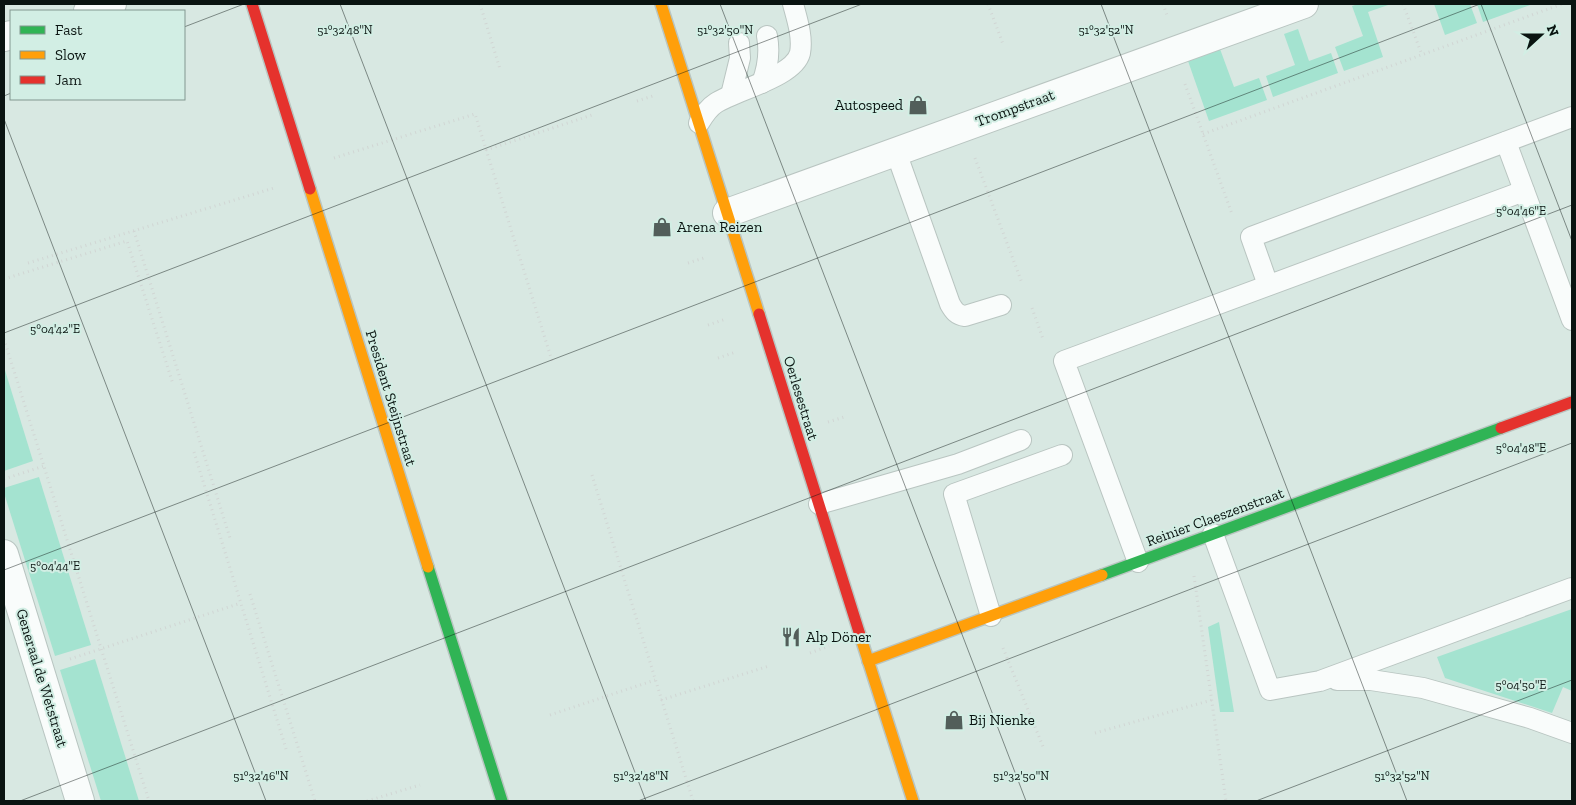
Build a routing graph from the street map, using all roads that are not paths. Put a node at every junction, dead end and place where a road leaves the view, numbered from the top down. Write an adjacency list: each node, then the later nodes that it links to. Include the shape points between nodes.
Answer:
1 (112, 4): 6 (street)
2 (252, 4): 33 (street, President Steijnstraat)
3 (661, 4): 12 (street, Oerlesestraat)
4 (793, 4): 9 (lane, via 799,28 800,54 794,64)
5 (1304, 4): 14 (street, Trompstraat)
6 (91, 10)
7 (766, 36): 9 (lane, via 767,66)
8 (740, 43): 10 (lane, via 739,65)
9 (762, 83): 10 (lane)
10 (731, 95): 12 (lane, via 706,111)
11 (1572, 117): 13 (lane)
12 (699, 123): 16 (street, Oerlesestraat)
13 (1506, 142): 15 (lane); 17 (lane, via 1251,237)
14 (896, 152): 16 (street, Trompstraat); 18 (lane, via 954,311 966,316)
15 (1524, 191): 17 (lane); 19 (lane)
16 (727, 213): 23 (street, Oerlesestraat)
17 (1268, 285): 26 (lane, via 1064,361)
18 (1001, 305)
19 (1572, 320)
20 (1572, 402): 24 (street, Reinier Claeszenstraat)
21 (1021, 440): 23 (lane, via 958,464)
22 (1062, 455): 28 (lane, via 954,494)
23 (819, 504): 29 (street, Oerlesestraat)
24 (1213, 534): 26 (street, Reinier Claeszenstraat); 30 (lane, via 1270,690)
25 (4, 554): 32 (street, Generaal de Wetstraat)
26 (1138, 562): 28 (street, Reinier Claeszenstraat)
27 (1572, 588): 30 (lane)
28 (991, 616): 29 (street, Reinier Claeszenstraat)
29 (868, 661): 34 (street, Oerlesestraat)
30 (1320, 681): 31 (lane, via 1371,680 1423,688)
31 (1572, 733)
32 (80, 801)
33 (502, 801)
34 (913, 801)

